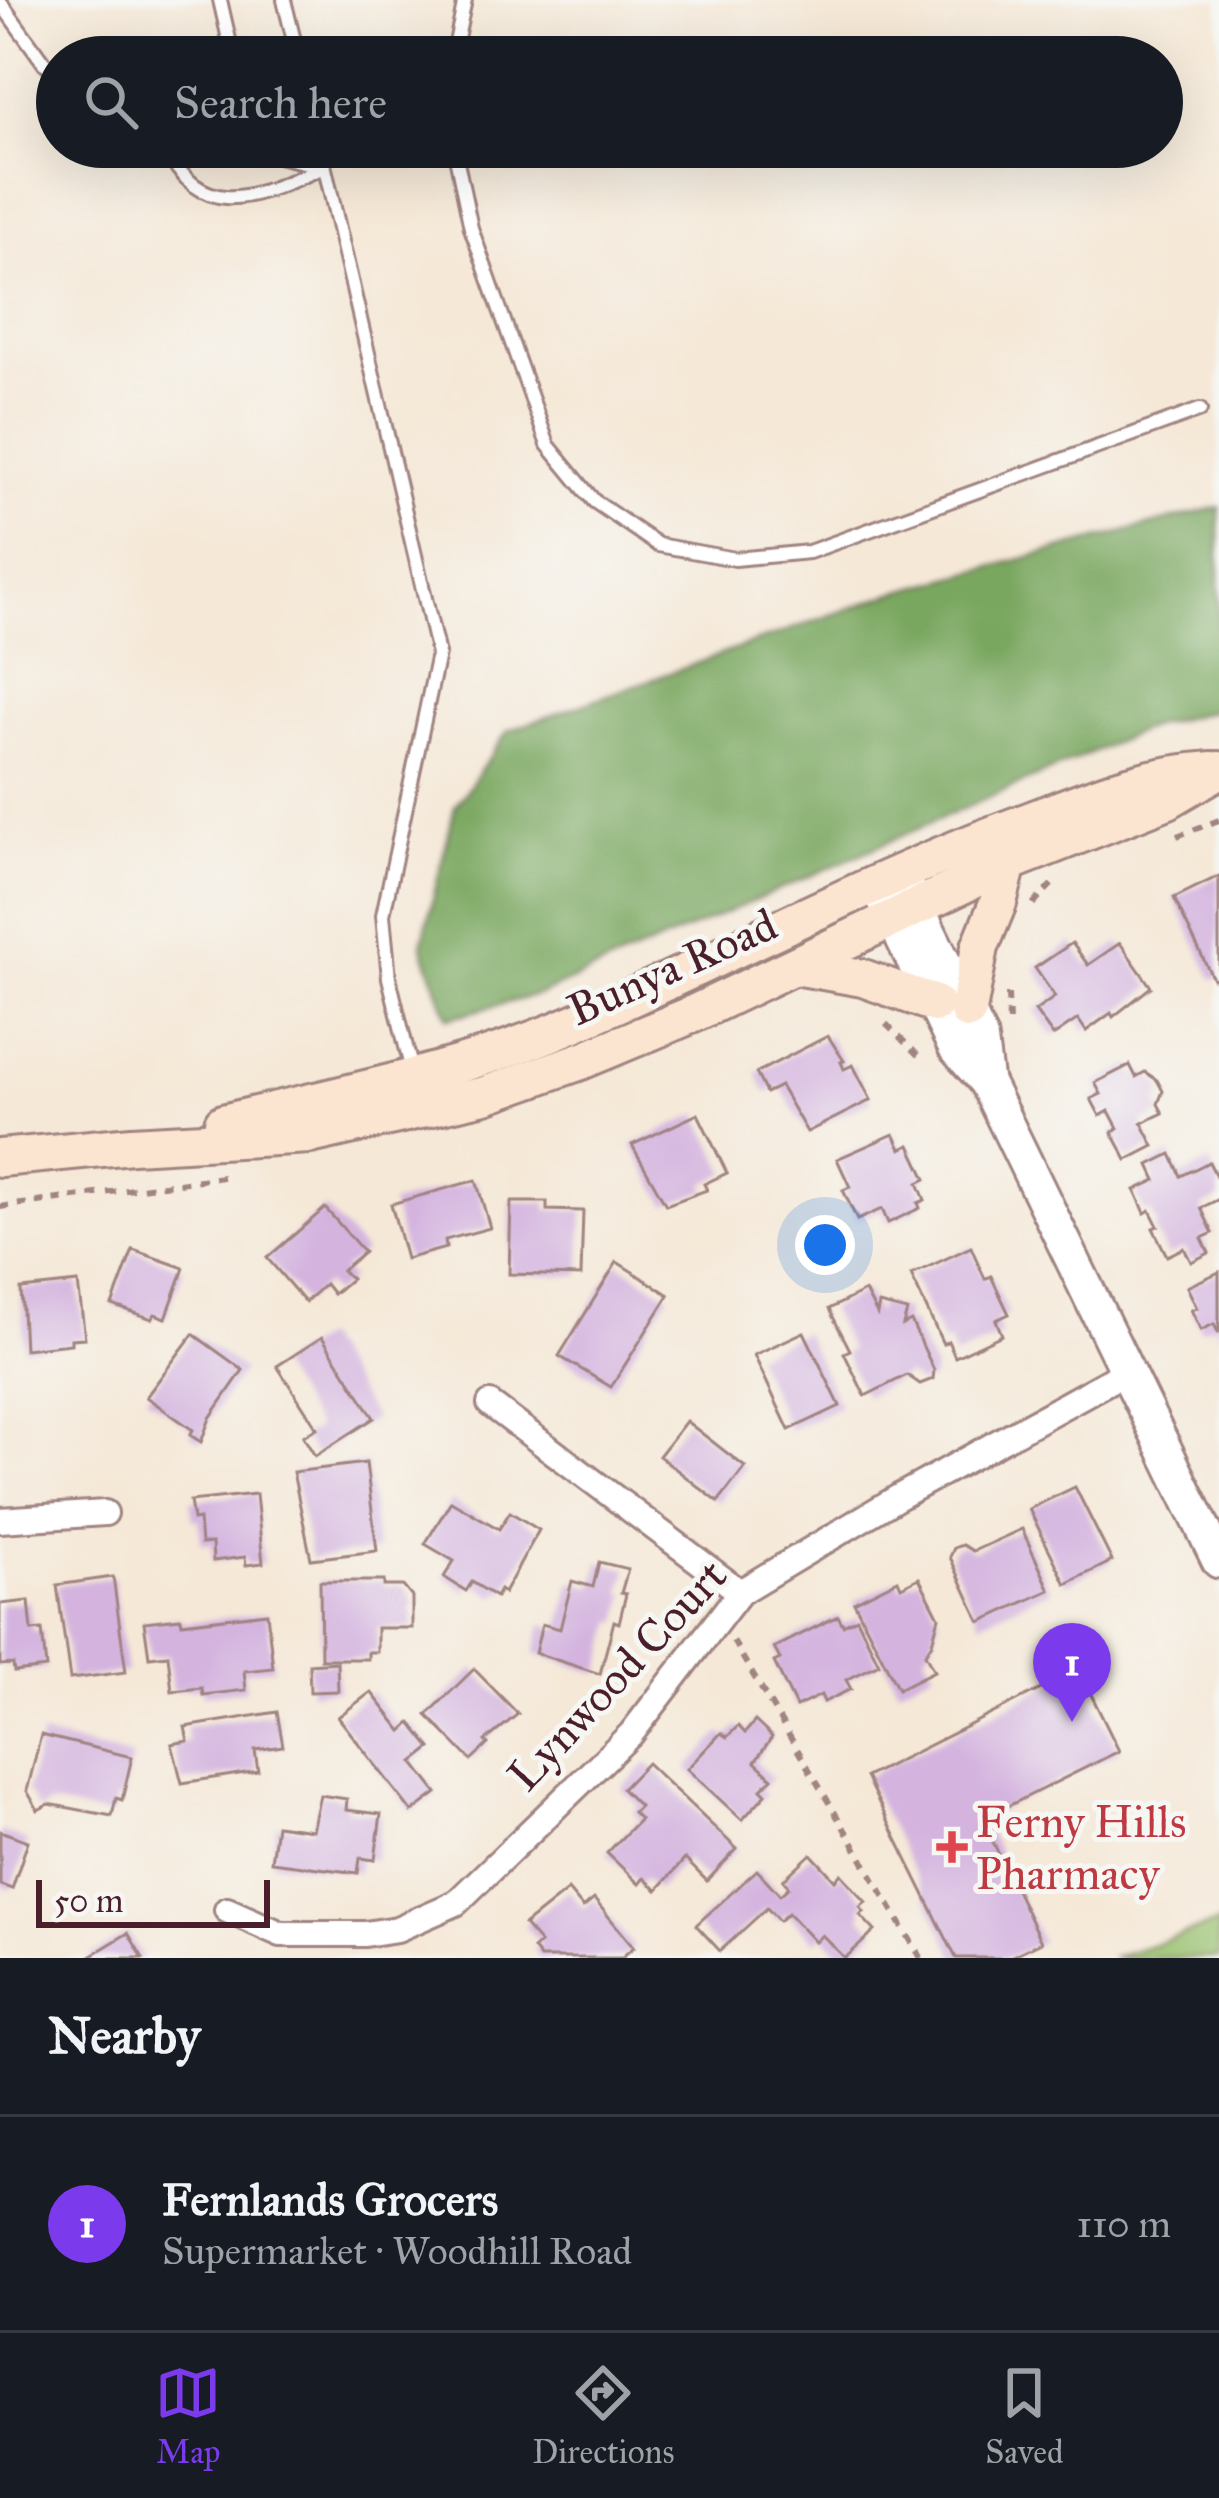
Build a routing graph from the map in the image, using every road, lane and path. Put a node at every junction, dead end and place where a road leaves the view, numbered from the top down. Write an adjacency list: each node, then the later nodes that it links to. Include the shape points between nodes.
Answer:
1 (220, 0): 5 (lane)
2 (284, 0): 6 (lane)
3 (466, 0): 7 (lane)
4 (0, 2): 8 (lane)
5 (228, 36)
6 (293, 36)
7 (458, 36)
8 (36, 52)
9 (176, 168): 10 (lane, via 186,184 224,197)
10 (322, 168)
11 (324, 168): 26 (lane, via 439,654 383,914 388,978)
12 (458, 168): 13 (lane, via 471,228 548,445 594,501 658,545 735,559 808,552)
13 (1200, 410)
14 (1219, 770): 17 (main road, Bunya Road, via 1168,800); 19 (main road, Bunya Road, via 1162,773)
15 (1219, 820): 16 (path)
16 (1177, 836)
17 (1008, 863): 20 (main road, Bunya Road); 24 (main road)
18 (1073, 875): 21 (path, via 1052,883)
19 (888, 877): 20 (street); 26 (main road, Bunya Road)
20 (905, 913): 22 (main road, Bunya Road); 24 (street)
21 (1021, 918)
22 (795, 966): 24 (main road); 26 (main road, Bunya Road, via 485,1095)
23 (1007, 985): 25 (path)
24 (951, 1007): 28 (street, via 955,1047 986,1082)
25 (1010, 1027)
26 (418, 1095): 27 (main road, Bunya Road, via 310,1135)
27 (0, 1158)
28 (1127, 1371): 32 (street); 33 (street, Lynwood Court)
29 (490, 1404): 33 (street)
30 (105, 1513): 31 (street)
31 (0, 1520)
32 (1219, 1561)
33 (740, 1592): 34 (street, Lynwood Court)
34 (719, 1619): 35 (street, Lynwood Court, via 632,1734 456,1903 365,1934 280,1934); 36 (path)
35 (227, 1910)
36 (921, 1958)

